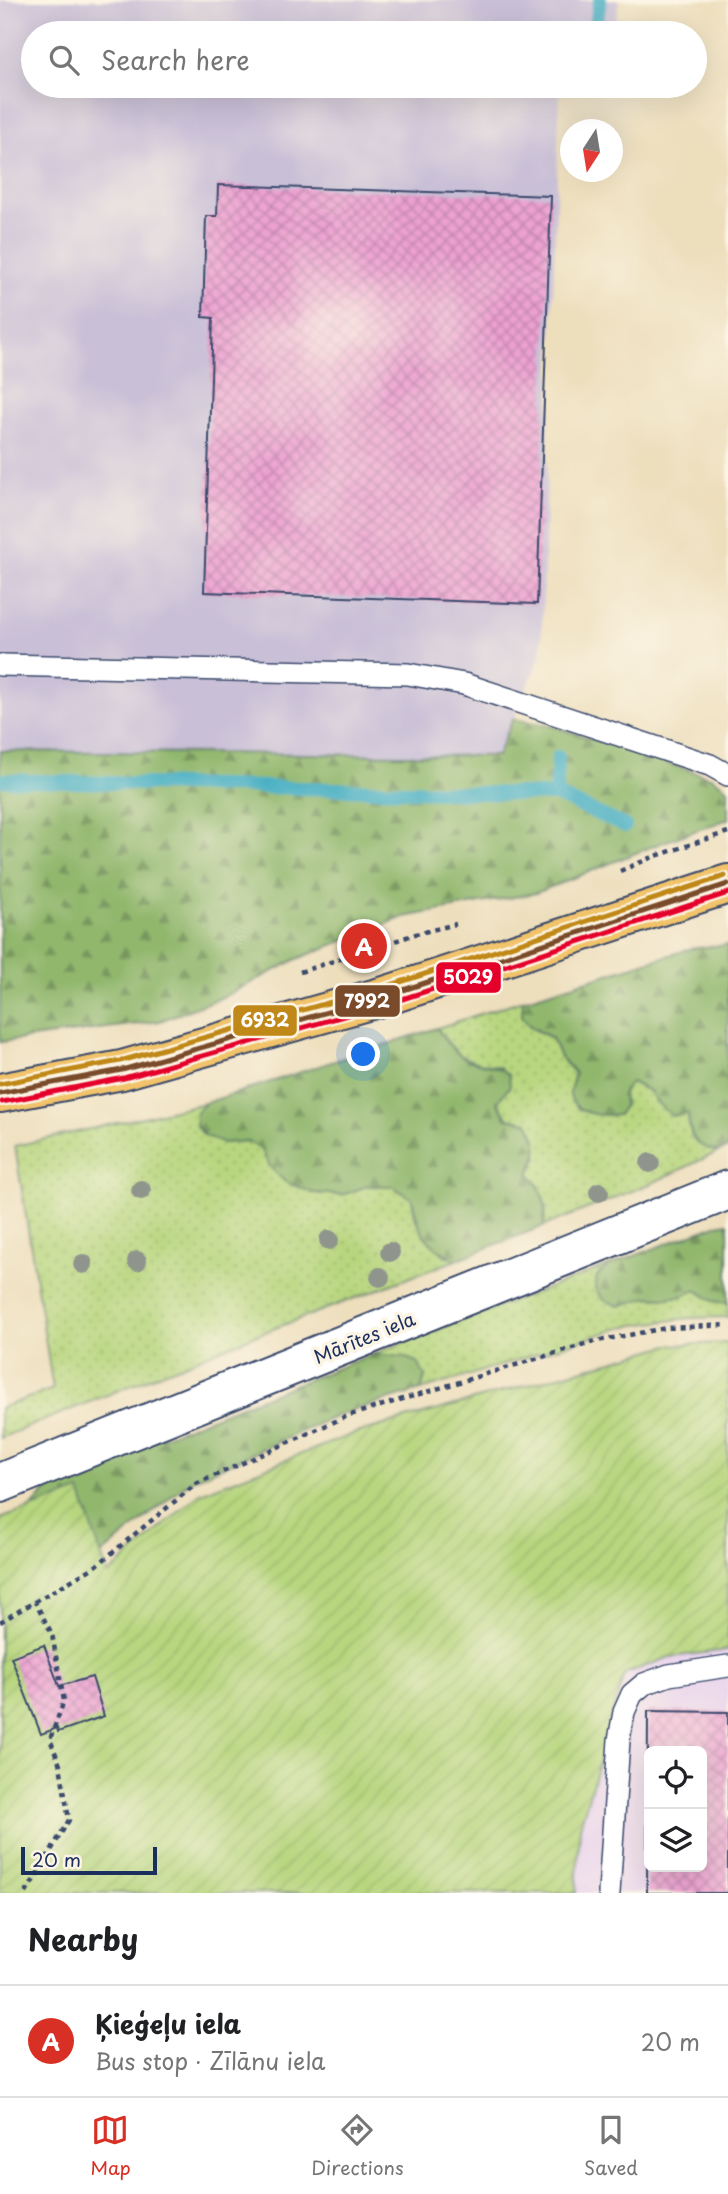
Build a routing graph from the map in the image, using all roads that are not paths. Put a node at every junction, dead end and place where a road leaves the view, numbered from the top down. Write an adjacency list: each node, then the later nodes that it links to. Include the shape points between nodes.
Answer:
1 (0, 665): 2 (lane, via 408,674 464,684 710,765)
2 (728, 775)
3 (728, 884): 4 (highway, via 388,995 122,1070)
4 (0, 1093)
5 (728, 1190): 6 (street, Mārītes iela)
6 (0, 1483)
7 (728, 1666): 8 (lane, via 669,1675 632,1694 619,1740)
8 (609, 1893)

